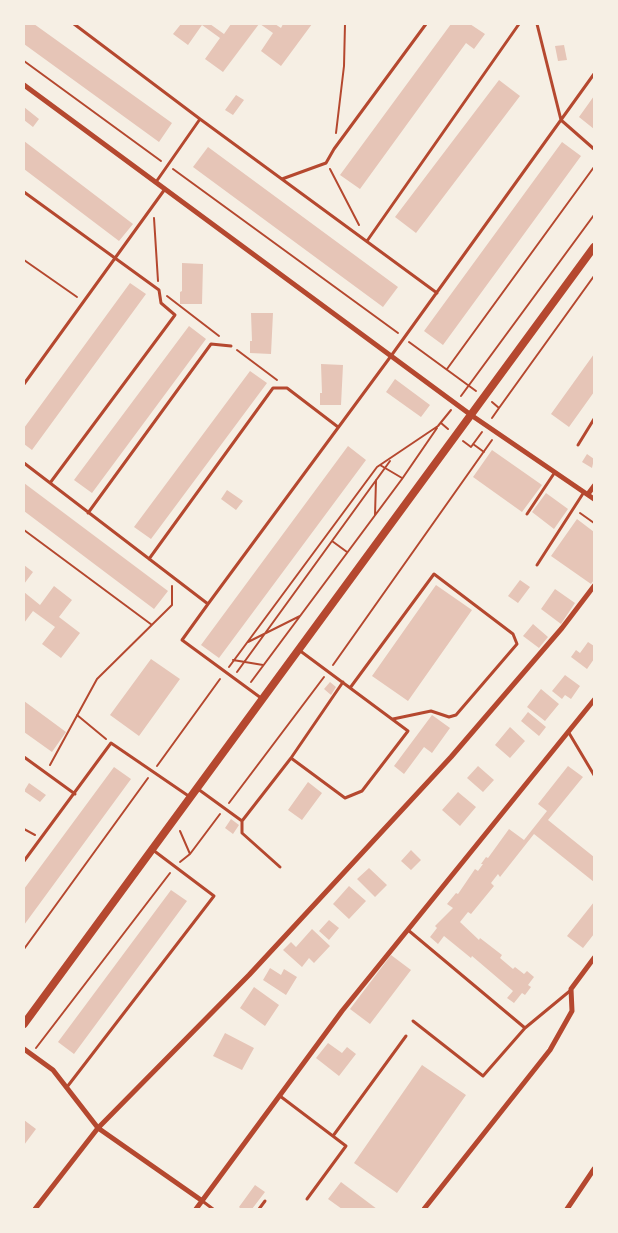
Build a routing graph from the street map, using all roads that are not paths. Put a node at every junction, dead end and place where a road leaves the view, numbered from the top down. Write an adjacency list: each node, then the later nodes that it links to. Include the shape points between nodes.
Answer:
1 (74, 24): 7 (lane)
2 (426, 24): 10 (lane, via 326,163)
3 (519, 24): 14 (lane)
4 (537, 24): 8 (lane)
5 (594, 74): 8 (lane)
6 (24, 85): 11 (street)
7 (200, 119): 10 (lane); 11 (lane)
8 (561, 120): 9 (lane); 17 (lane)
9 (594, 149)
10 (282, 179): 14 (lane)
11 (155, 182): 12 (street)
12 (165, 189): 16 (lane); 19 (street)
13 (24, 192): 16 (lane)
14 (367, 240): 17 (lane)
15 (594, 247): 21 (street)
16 (115, 258): 20 (lane); 27 (lane, via 159,290 161,303 175,315)
17 (437, 293): 19 (lane)
18 (231, 346): 31 (lane, via 211,344)
19 (391, 356): 21 (street); 23 (lane)
20 (24, 384)
21 (471, 415): 26 (street); 37 (street)
22 (594, 419): 24 (lane)
23 (338, 427): 33 (lane, via 287,388 273,388); 36 (lane)
24 (578, 445)
25 (24, 463): 27 (lane)
26 (555, 472): 29 (street); 32 (lane)
27 (50, 483): 31 (lane)
28 (594, 486): 29 (street)
29 (586, 493): 30 (street); 34 (lane)
30 (594, 499)
31 (88, 513): 33 (lane)
32 (527, 514)
33 (149, 559): 36 (lane)
34 (537, 565)
35 (594, 586): 64 (street, via 451,757 249,975)
36 (208, 604): 40 (lane, via 182,640)
37 (298, 650): 38 (lane); 40 (street)
38 (343, 682): 39 (lane); 45 (lane)
39 (350, 688): 42 (lane); 42 (lane, via 434,574 513,634 517,644 456,715 449,717 431,711)
40 (263, 699): 47 (street)
41 (594, 700): 43 (street)
42 (392, 719): 45 (lane, via 408,731 362,791 345,798)
43 (569, 733): 46 (lane); 54 (street)
44 (24, 756): 48 (lane)
45 (290, 758): 50 (lane)
46 (594, 775)
47 (197, 789): 49 (street); 50 (lane)
48 (75, 794): 49 (lane, via 111,743); 52 (lane)
49 (191, 798): 51 (street)
50 (242, 820): 53 (lane, via 242,833)
51 (153, 849): 58 (street); 62 (lane, via 214,896)
52 (24, 862)
53 (280, 867)
54 (408, 930): 59 (lane); 63 (street, via 342,1011)
55 (594, 958): 56 (street)
56 (571, 990): 59 (lane); 74 (street, via 572,1011 550,1050)
57 (413, 1021): 59 (lane, via 483,1076)
58 (24, 1024)
59 (525, 1028)
60 (406, 1036): 65 (lane)
61 (24, 1049): 62 (street, via 53,1070)
62 (67, 1087): 64 (street)
63 (280, 1096): 65 (lane); 68 (street)
64 (98, 1128): 68 (street); 70 (street)
65 (332, 1136): 67 (lane, via 346,1146)
66 (594, 1169): 75 (street)
67 (307, 1199)
68 (201, 1200): 71 (street); 72 (lane)
69 (265, 1201): 73 (lane)
70 (35, 1209)
71 (196, 1209)
72 (213, 1209)
73 (259, 1209)
74 (424, 1209)
75 (568, 1209)

